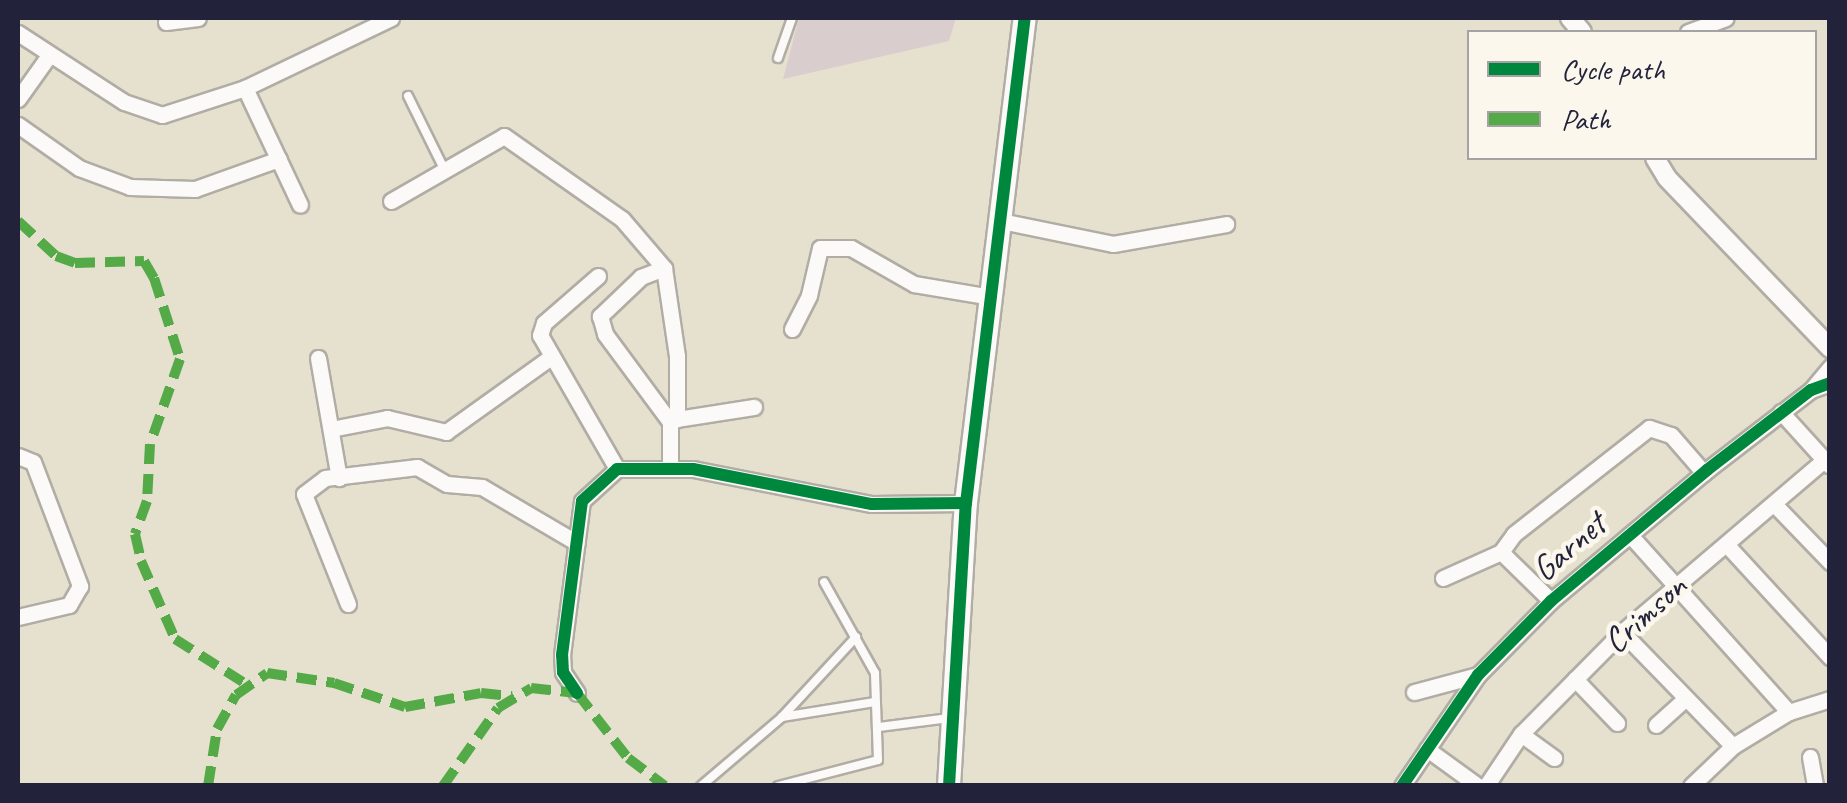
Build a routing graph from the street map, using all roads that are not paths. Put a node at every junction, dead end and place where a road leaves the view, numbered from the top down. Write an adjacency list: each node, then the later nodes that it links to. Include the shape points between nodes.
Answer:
1 (198, 18): 6 (street)
2 (390, 18): 11 (street)
3 (792, 18): 10 (lane)
4 (1025, 18): 20 (main road)
5 (1726, 18): 7 (street)
6 (161, 19)
7 (1693, 30)
8 (18, 33): 9 (street)
9 (50, 54): 11 (street, via 150,113 190,110); 13 (street)
10 (778, 58)
11 (244, 88): 15 (street)
12 (408, 96): 17 (lane)
13 (18, 98)
14 (18, 125): 15 (street, via 80,168 130,186 195,189)
15 (279, 160): 19 (street)
16 (1656, 160): 26 (street)
17 (444, 170): 18 (street); 22 (street, via 504,136 622,219)
18 (391, 201)
19 (300, 205)
20 (1001, 220): 21 (street, via 1112,244); 24 (main road)
21 (1226, 224)
22 (664, 268): 34 (street, via 677,356); 34 (street, via 640,277 600,316 605,334)
23 (598, 276): 27 (street, via 544,322 540,335)
24 (992, 296): 25 (street, via 914,284 851,248 820,248); 42 (main road)
25 (792, 329)
26 (1830, 348)
27 (552, 356): 35 (street, via 446,432 388,418); 39 (street)
28 (318, 358): 35 (street)
29 (1830, 367): 31 (street, Garnet)
30 (1830, 384): 31 (street, Garnet)
31 (1811, 390): 33 (street, Garnet)
32 (754, 407): 34 (street)
33 (1781, 412): 37 (street); 40 (street, Garnet)
34 (674, 420): 38 (street)
35 (330, 429): 41 (street)
36 (18, 456): 54 (street, via 33,462 80,586 70,605)
37 (1827, 463): 43 (street, Crimson)
38 (670, 466): 39 (street); 42 (street, via 872,504)
39 (617, 469): 45 (street, via 582,501)
40 (1704, 473): 44 (street, Garnet); 47 (street, via 1671,435 1649,428)
41 (339, 478): 45 (street, via 417,467 447,484 482,487); 53 (street, via 314,482 304,494)
42 (966, 503): 67 (main road)
43 (1774, 504): 46 (street, Crimson); 48 (street)
44 (1630, 534): 51 (street); 52 (street, Garnet)
45 (578, 544): 61 (street, via 562,655 563,672)
46 (1726, 544): 51 (street, Crimson); 57 (street)
47 (1500, 552): 49 (street); 52 (street)
48 (1830, 562)
49 (1442, 578)
50 (824, 582): 56 (lane)
51 (1674, 586): 55 (street, Crimson); 65 (street)
52 (1551, 601): 58 (street, Garnet)
53 (348, 604)
54 (18, 616)
55 (1622, 632): 59 (street, Crimson); 62 (street)
56 (856, 637): 64 (lane, via 875,673); 66 (lane)
57 (1830, 657)
58 (1478, 675): 60 (street); 73 (street, Garnet)
59 (1575, 679): 68 (street); 71 (street, Crimson)
60 (1414, 692)
61 (577, 693)
62 (1686, 698): 69 (street); 72 (street)
63 (1830, 699): 65 (street)
64 (875, 702): 66 (lane); 70 (lane)
65 (1790, 712): 72 (street)
66 (782, 716): 76 (lane)
67 (952, 718): 70 (lane); 78 (main road)
68 (1617, 723)
69 (1656, 725)
70 (879, 727): 77 (lane, via 873,764)
71 (1521, 734): 75 (street); 81 (street, Crimson)
72 (1733, 746): 82 (street)
73 (1427, 749): 79 (street, Garnet); 80 (street)
74 (1810, 757): 83 (street)
75 (1554, 758)
76 (701, 786)
77 (778, 786)
78 (949, 786)
79 (1402, 786)
80 (1478, 786)
81 (1486, 786)
82 (1690, 786)
83 (1814, 786)

